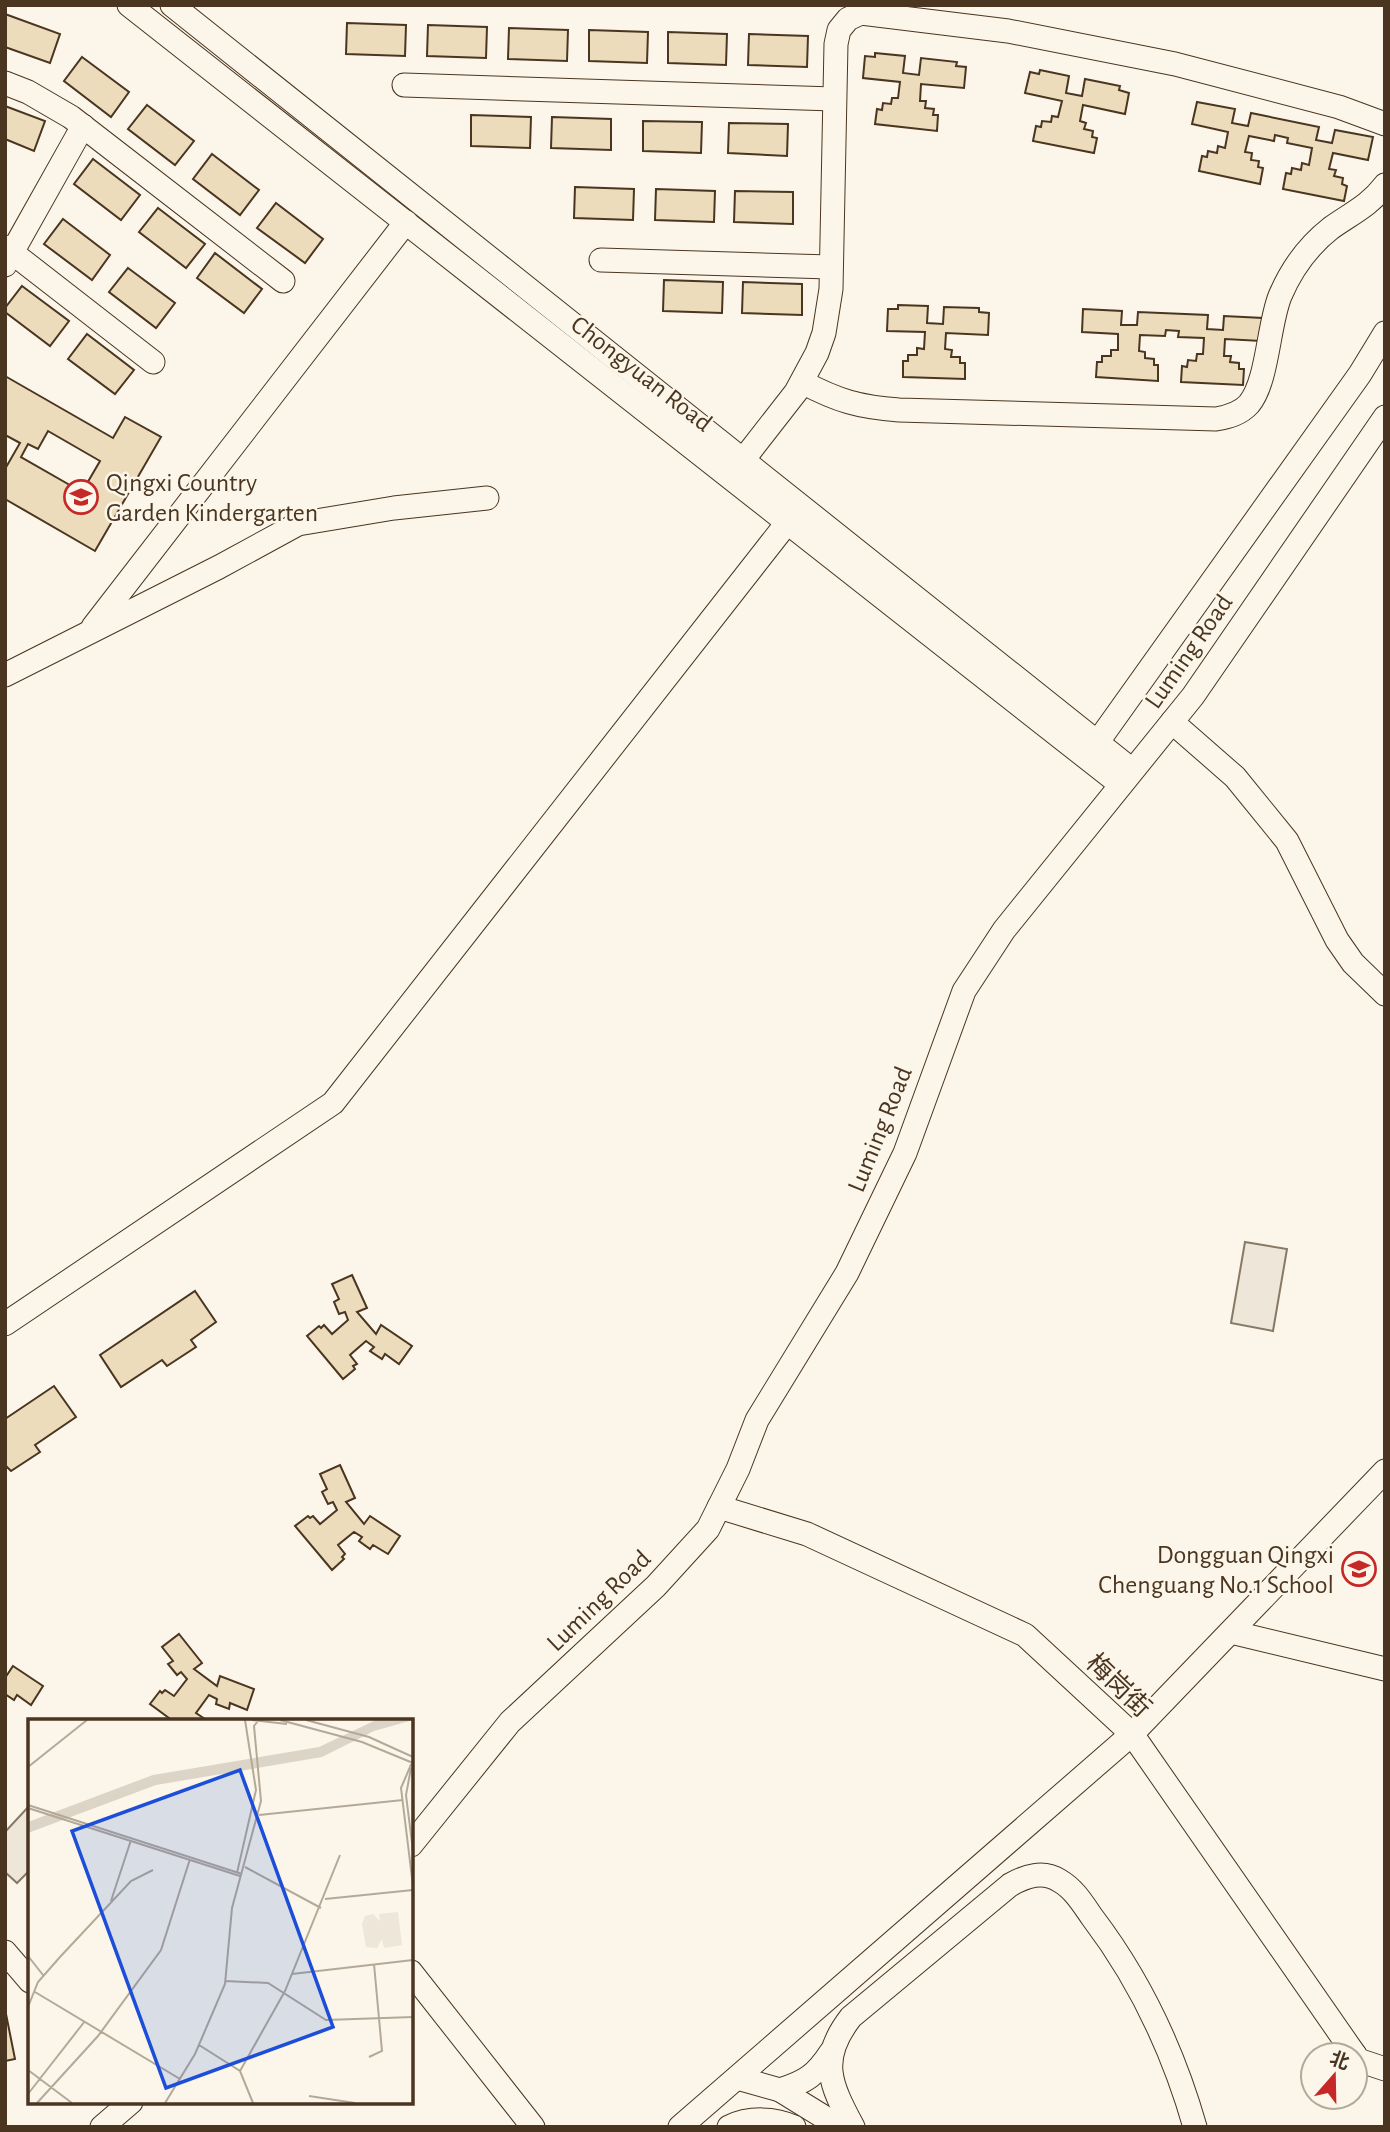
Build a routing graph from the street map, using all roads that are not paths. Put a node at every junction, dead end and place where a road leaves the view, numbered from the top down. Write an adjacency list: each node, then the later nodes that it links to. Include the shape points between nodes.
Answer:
1 (129, 5): 9 (street, Chongyuan Road)
2 (172, 5): 18 (street, Chongyuan Road)
3 (5, 83): 7 (street, via 50,103)
4 (404, 85): 5 (street)
5 (834, 99): 6 (street, via 839,30 861,13 1008,31 1116,51 1257,84); 12 (street)
6 (1385, 124)
7 (83, 125): 10 (street); 13 (street)
8 (1385, 185): 16 (street, via 1299,261 1276,308 1258,389 1234,416 865,408)
9 (406, 222): 20 (street, Chongyuan Road); 21 (street)
10 (8, 255): 15 (street)
11 (601, 260): 12 (street)
12 (830, 267): 16 (street, via 824,333)
13 (283, 281)
14 (1385, 332): 24 (street, Luming Road, via 1360,374)
15 (153, 362)
16 (802, 382): 18 (street)
17 (1385, 416): 23 (street, Luming Road)
18 (743, 460): 24 (street, Chongyuan Road)
19 (486, 498): 21 (street, via 298,524)
20 (787, 523): 24 (street, Chongyuan Road); 27 (street, via 333,1103)
21 (89, 633): 22 (street)
22 (5, 675)
23 (1172, 722): 25 (street, Luming Road); 26 (street, via 1235,777 1287,841 1337,940)
24 (1092, 750): 25 (street, Chongyuan Road)
25 (1126, 777): 29 (street, Luming Road, via 1004,930 964,991 899,1165 847,1273 757,1420)
26 (1385, 994)
27 (5, 1324)
28 (1385, 1471): 30 (street)
29 (719, 1507): 32 (street, 梅岗街, via 807,1534 1026,1635); 33 (street, Luming Road, via 708,1529 656,1586 510,1722)
30 (1231, 1632): 31 (street); 32 (street)
31 (1385, 1669)
32 (1132, 1734): 37 (street, 梅岗街); 39 (street)
33 (413, 1843)
34 (5, 1952): 36 (street)
35 (413, 1975): 43 (street)
36 (28, 1979)
37 (1345, 2041)
38 (831, 2052): 40 (street, via 819,2071 801,2084); 48 (street, via 835,2092); 49 (street, via 851,2017 1010,1885 1043,1875 1073,1891 1116,1948 1152,2010)
39 (737, 2078): 40 (street); 44 (street)
40 (780, 2090): 47 (street)
41 (129, 2104): 42 (street)
42 (102, 2127)
43 (533, 2127)
44 (680, 2127)
45 (729, 2127): 46 (street, via 760,2119)
46 (794, 2127)
47 (840, 2127)
48 (853, 2127)
49 (1195, 2127)

